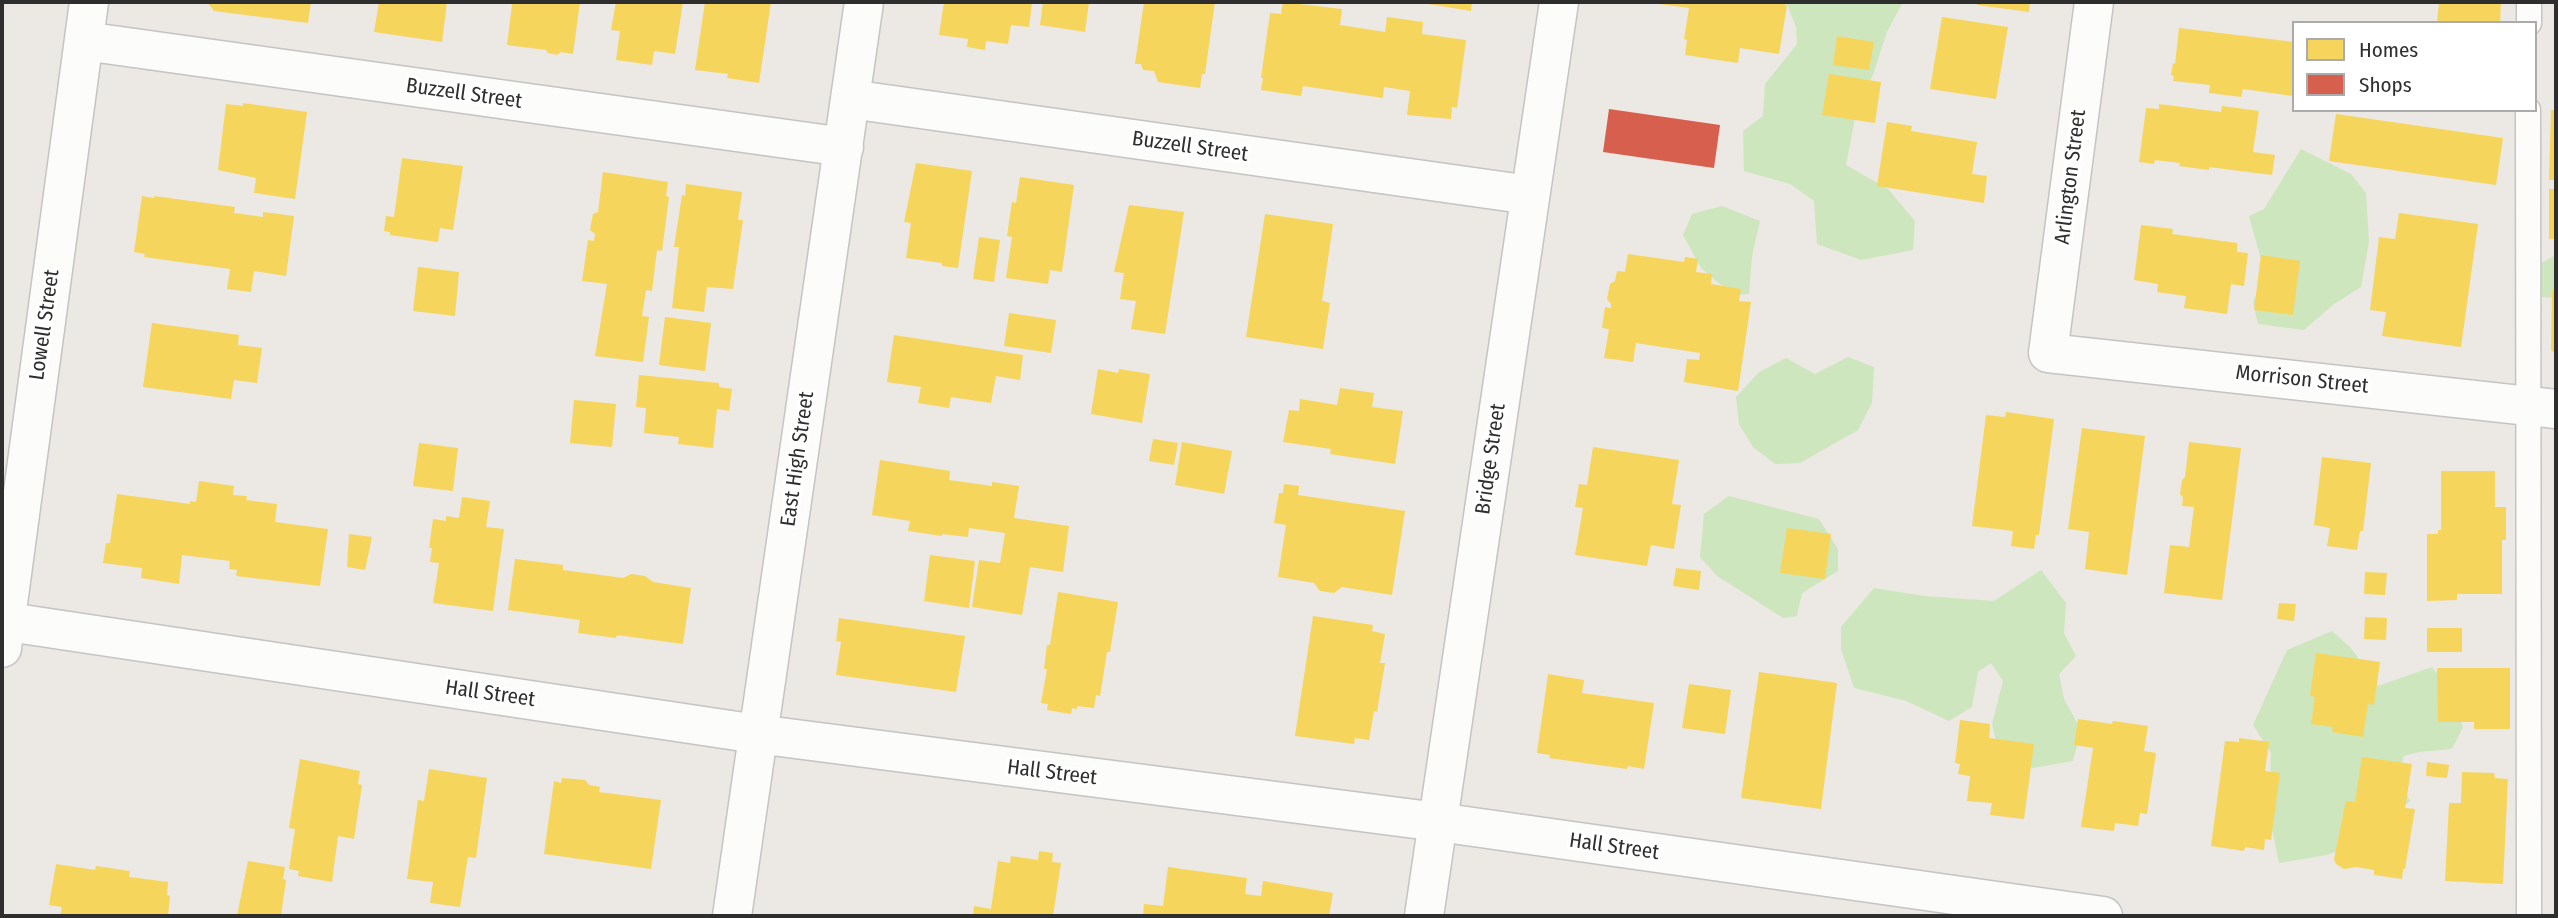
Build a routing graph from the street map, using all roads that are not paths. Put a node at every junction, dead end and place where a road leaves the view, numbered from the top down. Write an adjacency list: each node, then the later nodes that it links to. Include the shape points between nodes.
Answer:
1 (89, 2): 7 (street, Lowell Street)
2 (864, 2): 8 (street, East High Street)
3 (1559, 2): 11 (street, Bridge Street)
4 (2094, 2): 12 (street, Arlington Street)
5 (2529, 2): 6 (lane)
6 (2529, 21)
7 (84, 41): 10 (street, Buzzell Street); 14 (street, Lowell Street)
8 (850, 99): 10 (street, East High Street); 11 (street, Buzzell Street)
9 (2528, 112): 13 (lane)
10 (844, 146): 15 (street, East High Street)
11 (1530, 195): 16 (street, Bridge Street)
12 (2048, 353): 13 (street, Morrison Street)
13 (2542, 408): 20 (lane)
14 (3, 630): 15 (street, Hall Street)
15 (757, 734): 16 (street, Hall Street); 18 (street, East High Street)
16 (1438, 822): 17 (street, Bridge Street); 19 (street, Hall Street)
17 (1428, 911)
18 (732, 916)
19 (2103, 916)
20 (2529, 916)

